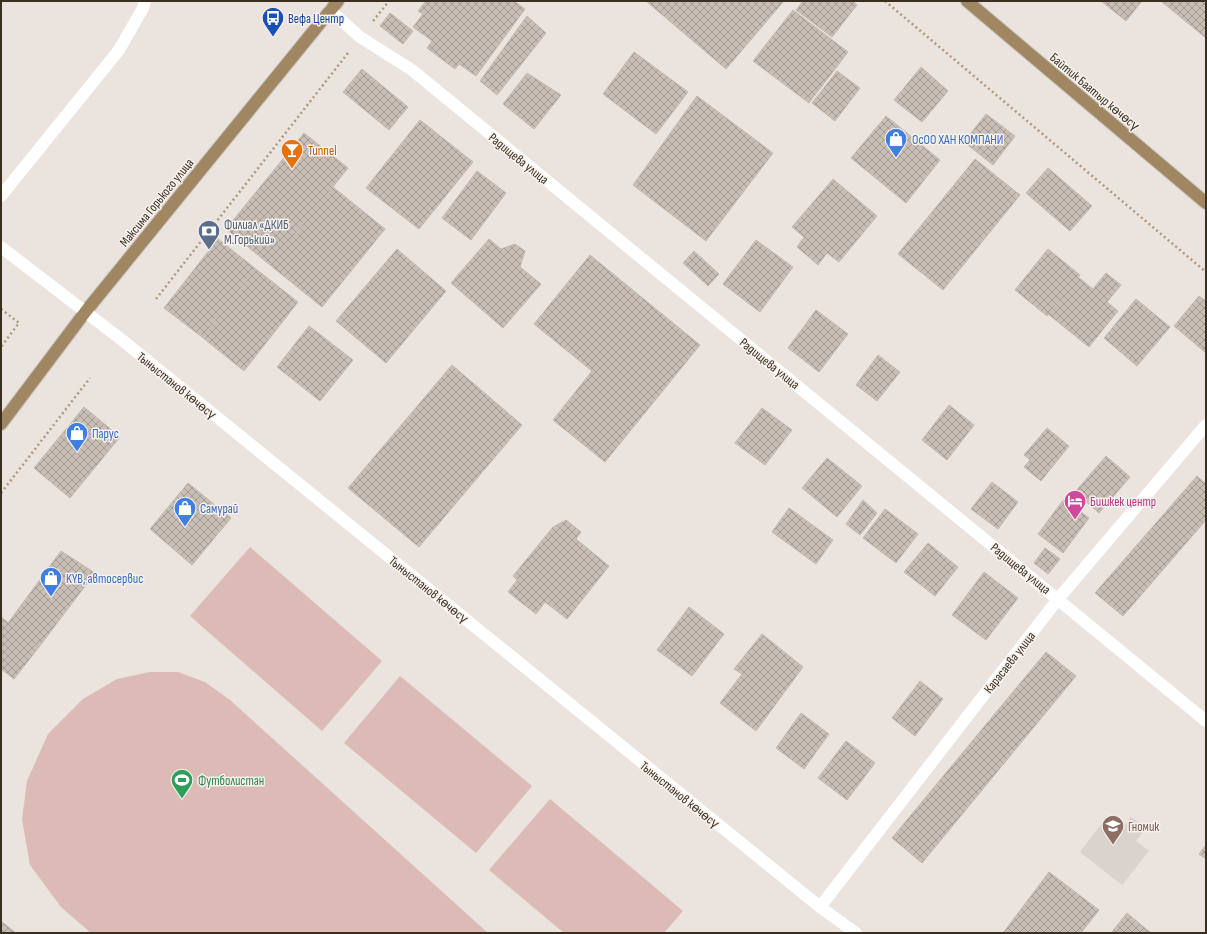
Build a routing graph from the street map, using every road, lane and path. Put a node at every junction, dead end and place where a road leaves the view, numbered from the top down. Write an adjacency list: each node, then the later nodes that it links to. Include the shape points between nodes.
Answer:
1 (145, 1): 7 (street, via 119,50)
2 (389, 1): 6 (path)
3 (885, 1): 10 (path)
4 (967, 1): 8 (main road, Байтик Баатыр көчөсү)
5 (334, 6): 6 (street, Радищева улица); 13 (main road, Максима Горького улица)
6 (360, 37): 11 (path); 19 (street, Радищева улица, via 412,70)
7 (1, 196)
8 (1206, 203)
9 (1, 247): 13 (street, Тыныстанов көчөсү)
10 (1206, 272)
11 (156, 299)
12 (1, 309): 14 (path, via 18,323)
13 (86, 311): 16 (main road, Максима Горького улица); 21 (street, Тыныстанов көчөсү)
14 (1, 347)
15 (90, 378): 18 (path)
16 (1, 424)
17 (1206, 425): 19 (street, Карасаева улица)
18 (1, 493)
19 (1058, 599): 20 (street, Радищева улица); 21 (street, Карасаева улица)
20 (1206, 721)
21 (820, 907): 22 (street, Тыныстанов көчөсү)
22 (856, 933)

